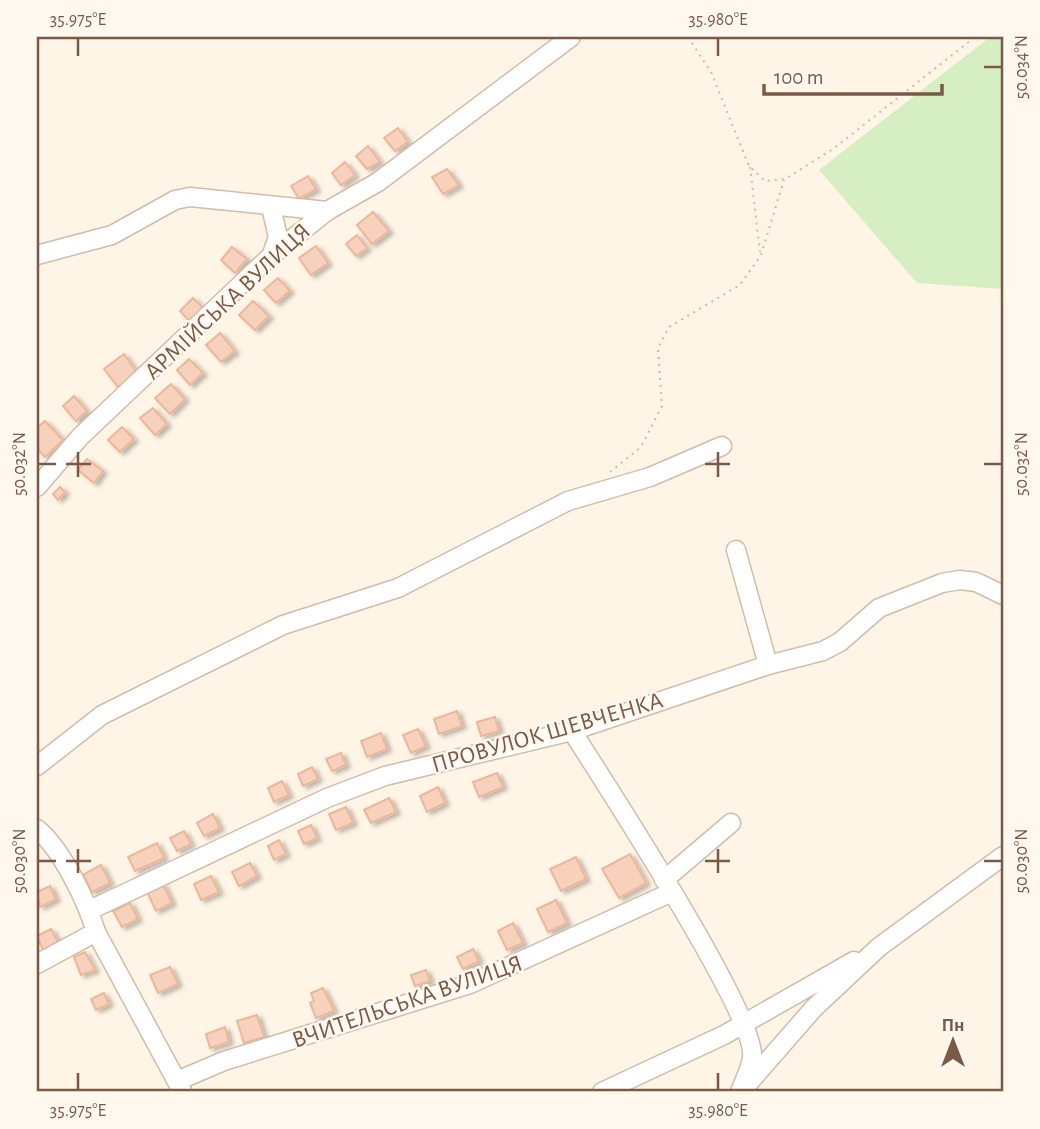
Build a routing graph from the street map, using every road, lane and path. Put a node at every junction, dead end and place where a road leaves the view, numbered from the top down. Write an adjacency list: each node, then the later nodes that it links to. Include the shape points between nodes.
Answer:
1 (571, 37): 7 (street, АРМІЙСЬКА ВУЛИЦЯ, via 378,182)
2 (688, 37): 4 (path, via 711,72)
3 (975, 37): 5 (path, via 833,149)
4 (749, 166): 5 (path, via 765,181); 10 (path)
5 (785, 178): 10 (path)
6 (271, 207): 7 (street); 8 (street, via 278,223); 9 (street, via 213,197 175,200 113,235)
7 (327, 211): 8 (street, АРМІЙСЬКА ВУЛИЦЯ)
8 (272, 254): 13 (street, АРМІЙСЬКА ВУЛИЦЯ, via 80,437)
9 (37, 255)
10 (761, 255): 12 (path, via 740,285 670,327 658,348 662,406 641,447)
11 (722, 446): 18 (street, via 650,477 568,501 398,588 283,625 103,715)
12 (608, 473)
13 (37, 487)
14 (736, 550): 16 (street)
15 (1003, 595): 16 (street, ПРОВУЛОК ШЕВЧЕНКА, via 976,582 942,583 879,608 823,651)
16 (768, 665): 17 (street, ПРОВУЛОК ШЕВЧЕНКА)
17 (572, 731): 22 (street); 23 (street, ПРОВУЛОК ШЕВЧЕНКА, via 385,776 327,798)
18 (37, 766)
19 (731, 823): 22 (street, ВЧИТЕЛЬСЬКА ВУЛИЦЯ)
20 (37, 829): 23 (street)
21 (1003, 856): 25 (street)
22 (668, 886): 27 (street); 28 (street, ВЧИТЕЛЬСЬКА ВУЛИЦЯ, via 470,984 224,1061)
23 (90, 910): 24 (street)
24 (96, 932): 26 (street); 28 (street)
25 (879, 947): 27 (street); 30 (street, via 814,1008)
26 (37, 964)
27 (742, 1023): 29 (street); 30 (street, via 752,1056)
28 (180, 1087)
29 (602, 1092)
30 (740, 1092)

